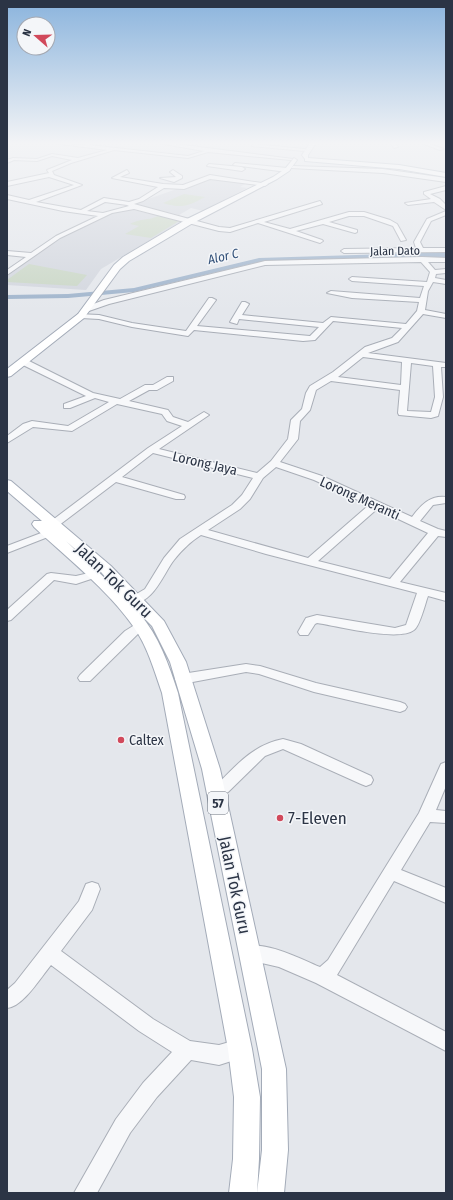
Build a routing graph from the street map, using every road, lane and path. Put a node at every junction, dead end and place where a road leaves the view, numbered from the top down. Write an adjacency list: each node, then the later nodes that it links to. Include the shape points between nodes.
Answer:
1 (14, 199): 6 (street)
2 (38, 199): 8 (street)
3 (143, 199): 12 (street)
4 (235, 199): 17 (main road)
5 (440, 199): 7 (street)
6 (20, 200): 8 (street); 11 (street)
7 (435, 200): 10 (street); 13 (street)
8 (29, 202): 14 (street)
9 (320, 203): 18 (street)
10 (408, 203)
11 (7, 206)
12 (131, 206): 14 (street, via 104,200); 16 (street); 17 (street)
13 (446, 208)
14 (81, 212): 16 (street)
15 (446, 213): 24 (street, via 429,220 417,242)
16 (104, 215): 28 (street, via 58,237)
17 (190, 221): 18 (street, via 223,230); 40 (main road, via 126,259 117,267)
18 (260, 222): 20 (street)
19 (324, 222): 20 (street); 21 (street); 22 (street, via 349,214 364,214 392,223)
20 (291, 231): 23 (street)
21 (355, 231)
22 (404, 240)
23 (320, 241)
24 (420, 250): 25 (street, Jalan Dato); 26 (street, Jalan Dato)
25 (446, 250)
26 (344, 251)
27 (7, 253): 28 (street)
28 (31, 255): 32 (street)
29 (422, 259): 30 (street); 33 (street); 40 (street, via 265,263 137,296 116,299)
30 (446, 260)
31 (446, 271): 33 (street)
32 (7, 272)
33 (431, 278): 34 (street); 35 (street); 38 (street)
34 (352, 279)
35 (446, 282)
36 (331, 293): 38 (street)
37 (212, 300): 46 (street)
38 (423, 300): 41 (street)
39 (245, 304): 43 (street)
40 (86, 310): 46 (street, via 99,317 184,334 188,334); 48 (main road)
41 (421, 312): 42 (street); 45 (street)
42 (446, 316)
43 (237, 317): 44 (street); 47 (street)
44 (323, 325): 45 (street, via 327,320 336,318); 47 (street, via 314,337 308,339)
45 (407, 326): 49 (street, via 395,340)
46 (193, 328): 47 (street)
47 (229, 332)
48 (48, 342): 51 (main road); 54 (main road)
49 (361, 354): 50 (street); 55 (street)
50 (406, 360): 52 (street); 58 (street)
51 (26, 363): 56 (main road); 59 (street)
52 (437, 363): 53 (street); 58 (street, via 439,397 435,414 402,413)
53 (446, 364)
54 (7, 374)
55 (329, 378): 58 (street); 66 (street, via 313,388 306,410 296,420 294,439)
56 (7, 379)
57 (170, 379): 60 (street)
58 (404, 388)
59 (91, 395): 60 (street); 61 (street)
60 (119, 402): 63 (street, via 165,412 170,419); 64 (street, via 69,430 32,424)
61 (67, 406)
62 (204, 416): 63 (street)
63 (189, 425): 65 (street)
64 (7, 440)
65 (151, 450): 67 (street, Lorong Jaya); 68 (street)
66 (274, 463): 67 (street); 73 (street, Lorong Meranti, via 318,478)
67 (259, 476): 76 (street, via 236,507)
68 (114, 478): 71 (street); 75 (street)
69 (7, 484): 75 (main road, Jalan Tok Guru / 57)
70 (7, 496): 75 (main road, Jalan Tok Guru / 57)
71 (180, 497)
72 (444, 500): 74 (street, via 433,500 427,504)
73 (376, 504): 74 (street, Lorong Meranti); 79 (street)
74 (413, 522): 77 (street, Lorong Meranti)
75 (51, 528): 78 (street); 80 (main road, Jalan Tok Guru / 57); 84 (main road, Jalan Tok Guru / 57, via 106,569)
76 (200, 531): 79 (street); 84 (street, via 176,549 149,591)
77 (441, 533): 81 (street)
78 (7, 550)
79 (310, 562): 81 (street)
80 (93, 575): 85 (street, via 76,580 51,576); 86 (main road, Jalan Tok Guru / 57, via 121,601)
81 (393, 583): 82 (street)
82 (424, 591): 83 (street); 87 (street, via 411,627 404,631 395,632 317,619 310,621)
83 (446, 597)
84 (134, 599): 89 (main road, Jalan Tok Guru / 57, via 159,624 178,662)
85 (7, 617)
86 (141, 625): 88 (street); 97 (main road, Jalan Tok Guru / 57, via 160,662 170,693)
87 (304, 632)
88 (85, 678)
89 (182, 679): 90 (street, via 246,668); 93 (main road, Jalan Tok Guru / 57, via 211,769)
90 (400, 707)
91 (446, 768): 94 (street)
92 (366, 780): 93 (street, via 283,744 260,752)
93 (216, 795): 96 (main road, Jalan Tok Guru / 57)
94 (426, 815): 95 (street); 98 (street)
95 (446, 817)
96 (224, 832): 97 (main road); 102 (main road, Jalan Tok Guru / 57)
97 (198, 837): 106 (main road, Jalan Tok Guru / 57)
98 (390, 872): 100 (street); 103 (street, via 334,966)
99 (92, 889): 101 (street, via 86,905)
100 (446, 896)
101 (49, 953): 104 (street, via 21,989); 107 (street, via 146,1025)
102 (250, 953): 103 (street, via 281,959); 110 (main road, Jalan Tok Guru / 57, via 274,1069 275,1150)
103 (322, 977): 105 (street)
104 (7, 1000)
105 (446, 1042)
106 (240, 1049): 107 (street, via 218,1055); 109 (main road, Jalan Tok Guru / 57, via 247,1097)
107 (187, 1050): 108 (street, via 150,1090 124,1126)
108 (85, 1193)
109 (243, 1193)
110 (270, 1193)

